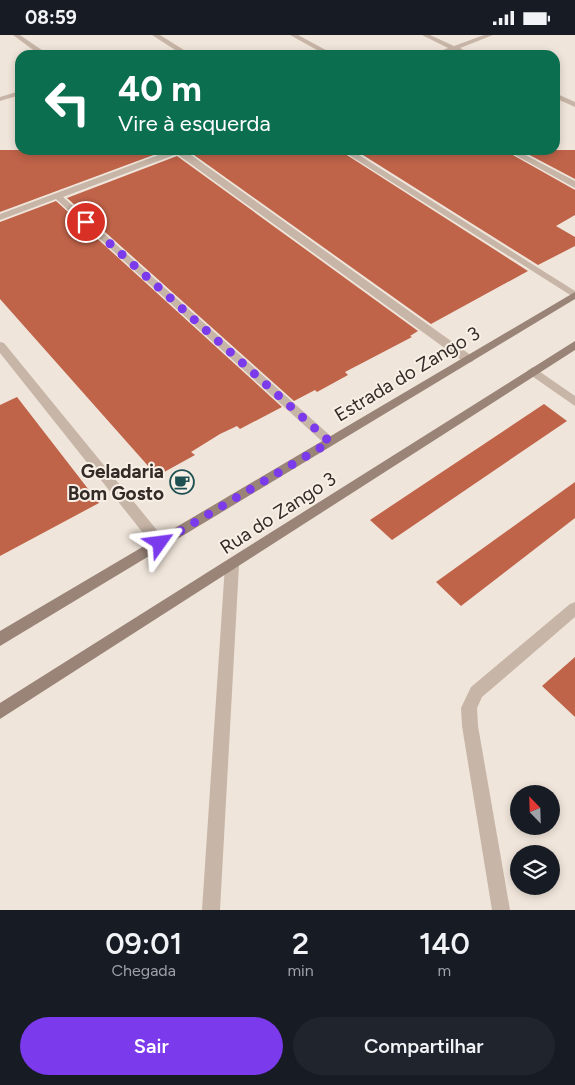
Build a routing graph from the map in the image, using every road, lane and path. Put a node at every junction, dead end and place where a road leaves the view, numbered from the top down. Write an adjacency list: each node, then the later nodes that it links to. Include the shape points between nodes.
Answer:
1 (16, 35): 7 (street)
2 (155, 35): 8 (street)
3 (293, 35): 9 (street)
4 (425, 35): 6 (street)
5 (490, 35): 6 (street)
6 (454, 48): 10 (street); 11 (street)
7 (38, 50)
8 (180, 50)
9 (322, 50)
10 (449, 50)
11 (458, 50)
12 (15, 94): 14 (street)
13 (560, 98): 15 (street)
14 (0, 99)
15 (575, 105)
16 (165, 155): 21 (street)
17 (185, 155): 26 (street)
18 (353, 155): 23 (street)
19 (519, 155): 20 (street)
20 (575, 185)
21 (58, 197): 22 (street); 29 (street)
22 (0, 217)
23 (575, 295): 26 (street, Estrada do Zango 3)
24 (575, 345): 27 (street, Rua do Zango 3)
25 (0, 346): 30 (street)
26 (468, 359): 29 (street, Estrada do Zango 3)
27 (533, 371): 28 (street); 31 (street, Rua do Zango 3)
28 (575, 402)
29 (330, 442): 30 (street, Estrada do Zango 3)
30 (160, 543): 33 (street, Estrada do Zango 3)
31 (232, 565): 34 (street, Rua do Zango 3); 35 (street)
32 (575, 608): 36 (street, via 476,692 469,708)
33 (0, 639)
34 (0, 712)
35 (211, 910)
36 (501, 910)

